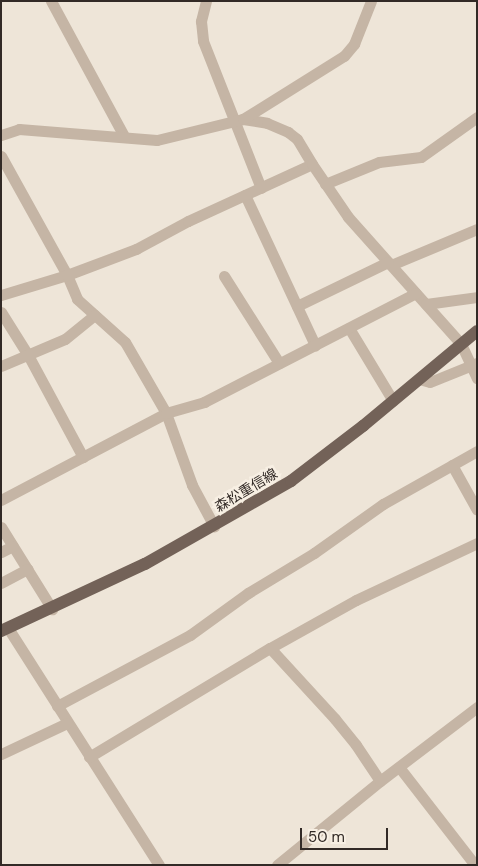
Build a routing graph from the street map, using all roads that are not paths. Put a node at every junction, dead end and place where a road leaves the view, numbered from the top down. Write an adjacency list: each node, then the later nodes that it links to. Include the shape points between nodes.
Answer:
1 (51, 1): 7 (street)
2 (206, 1): 5 (street, via 201,21 203,41)
3 (371, 1): 5 (street, via 354,44 344,56)
4 (477, 117): 10 (street, via 421,157 380,162)
5 (238, 120): 7 (street, via 157,140); 9 (street, via 267,123 288,132 297,139); 11 (street)
6 (1, 135): 7 (street, via 19,129)
7 (124, 136)
8 (1, 156): 15 (street)
9 (312, 164): 10 (street); 11 (street)
10 (325, 184): 14 (street, via 348,217)
11 (261, 188): 12 (street)
12 (245, 195): 15 (street, via 136,249); 21 (street)
13 (477, 229): 14 (street)
14 (389, 263): 17 (street); 21 (street)
15 (66, 275): 18 (street); 23 (street, via 77,299)
16 (224, 276): 29 (street)
17 (416, 293): 20 (street); 24 (street)
18 (1, 295)
19 (477, 297): 20 (street)
20 (426, 304): 26 (street)
21 (297, 306): 27 (street)
22 (1, 312): 28 (street)
23 (95, 315): 28 (street, via 65,339); 35 (street, via 125,342)
24 (349, 328): 27 (street); 34 (street)
25 (477, 331): 26 (main road, 森松重信線)
26 (461, 344): 30 (street); 33 (main road, 森松重信線)
27 (315, 345): 29 (street)
28 (28, 354): 31 (street); 37 (street)
29 (280, 363): 35 (street, via 204,402)
30 (474, 364): 32 (street); 33 (street, via 430,382)
31 (1, 366)
32 (477, 378)
33 (419, 379): 34 (main road, 森松重信線)
34 (393, 401): 41 (main road, 森松重信線, via 291,481)
35 (166, 413): 37 (street); 41 (street, via 192,485)
36 (477, 451): 38 (street)
37 (83, 457): 39 (street)
38 (452, 465): 40 (street); 51 (street, via 383,504 190,635)
39 (1, 500)
40 (477, 510)
41 (214, 526): 48 (main road, 森松重信線)
42 (1, 527): 44 (street)
43 (477, 543): 50 (street, via 356,600)
44 (13, 546): 45 (street); 46 (street)
45 (1, 552)
46 (27, 569): 47 (street); 48 (street)
47 (1, 583)
48 (52, 609): 49 (main road, 森松重信線)
49 (4, 630): 51 (street)
50 (270, 648): 55 (street); 57 (street, via 335,718)
51 (57, 706): 53 (street)
52 (477, 708): 56 (street)
53 (67, 723): 54 (street); 55 (street)
54 (1, 754)
55 (88, 756): 58 (street)
56 (400, 767): 57 (street); 60 (street)
57 (380, 781): 59 (street)
58 (159, 865)
59 (276, 865)
60 (475, 865)

